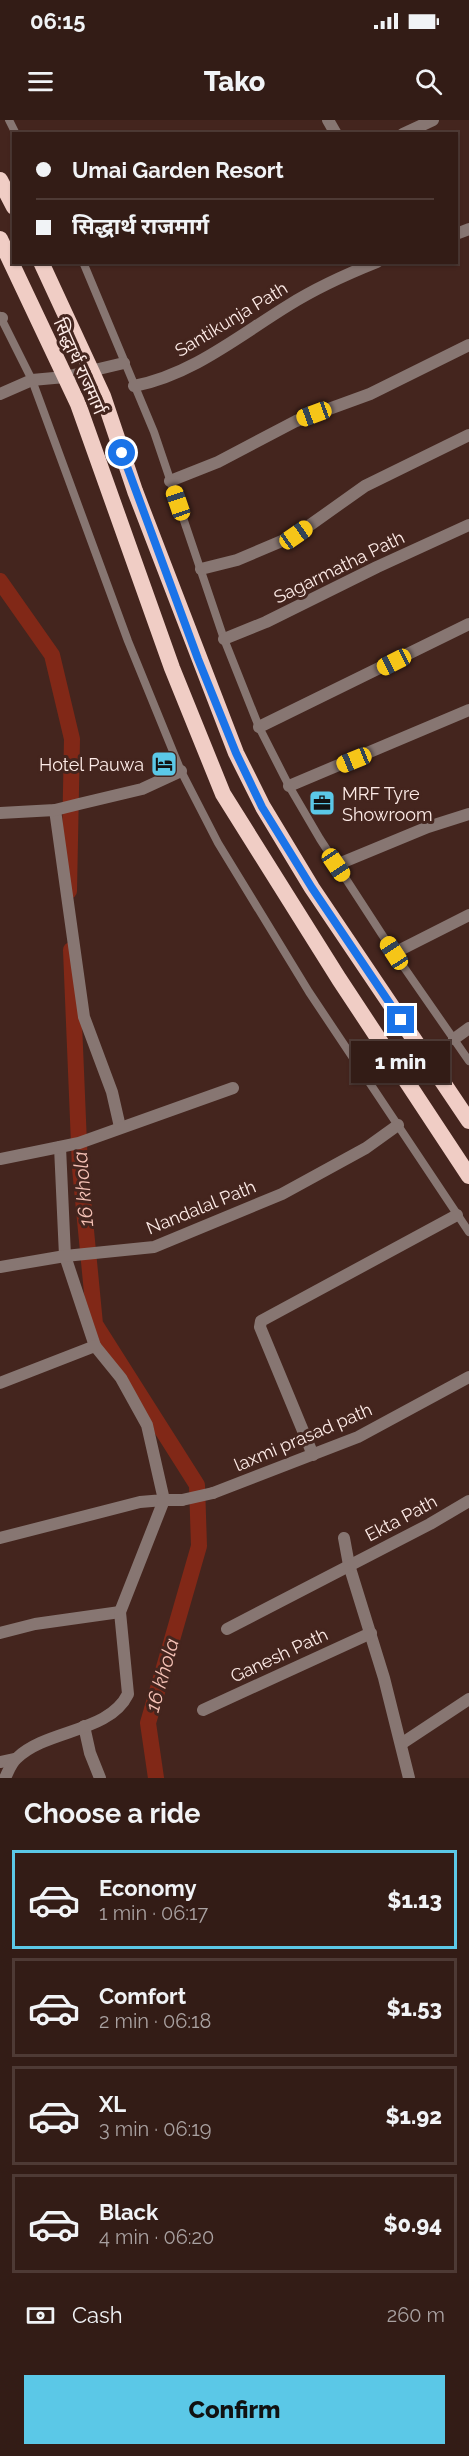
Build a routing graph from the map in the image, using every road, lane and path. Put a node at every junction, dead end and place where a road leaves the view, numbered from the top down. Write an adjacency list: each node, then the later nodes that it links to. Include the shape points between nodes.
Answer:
1 (433, 120): 2 (street)
2 (407, 132)
3 (0, 180): 4 (highway)
4 (12, 203)
5 (0, 239): 13 (highway, सिद्धार्थ राजमार्ग)
6 (42, 264): 12 (highway, सिद्धार्थ राजमार्ग)
7 (84, 264): 11 (lane)
8 (372, 264): 15 (street, Santikunja Path, via 292,303 188,369)
9 (1, 317): 14 (lane)
10 (469, 345): 18 (street, via 370,394 296,421 218,462)
11 (124, 363): 12 (street); 15 (lane)
12 (93, 371): 13 (street); 37 (highway, सिद्धार्थ राजमार्ग, via 198,659 262,807)
13 (65, 378): 14 (street); 42 (highway, सिद्धार्थ राजमार्ग, via 192,721 223,794)
14 (32, 380): 16 (street); 25 (lane, via 128,641)
15 (134, 386): 18 (lane)
16 (0, 394)
17 (469, 435): 20 (street, via 365,486 296,535 237,560)
18 (170, 481): 20 (lane)
19 (469, 525): 22 (street, Sagarmatha Path)
20 (201, 569): 22 (lane)
21 (469, 624): 24 (street)
22 (224, 639): 24 (lane)
23 (469, 710): 26 (street)
24 (259, 727): 26 (lane)
25 (181, 771): 27 (street, via 142,789); 38 (lane, via 218,843 284,952)
26 (289, 786): 30 (lane)
27 (55, 810): 28 (street); 39 (street, via 84,1017)
28 (0, 813)
29 (469, 814): 30 (street, via 428,826)
30 (336, 865): 32 (lane)
31 (469, 915): 32 (street)
32 (394, 953): 34 (lane)
33 (469, 1028): 34 (street)
34 (454, 1039): 35 (lane)
35 (469, 1061)
36 (233, 1088): 39 (street)
37 (469, 1121)
38 (398, 1125): 43 (lane); 45 (street, Nandalal Path, via 366,1148 282,1194 154,1248)
39 (120, 1127): 40 (street)
40 (60, 1147): 41 (street); 45 (street)
41 (0, 1159)
42 (469, 1176)
43 (457, 1215): 44 (lane); 50 (street, via 261,1321 260,1327)
44 (469, 1233)
45 (65, 1256): 46 (street, Nandalal Path); 47 (street)
46 (0, 1267)
47 (95, 1346): 49 (street); 51 (street, via 121,1378 147,1425)
48 (469, 1377): 50 (street, laxmi prasad path, via 358,1437)
49 (0, 1383)
50 (313, 1455): 51 (street, laxmi prasad path, via 213,1493)
51 (164, 1500): 53 (street, laxmi prasad path, via 140,1502); 56 (street)
52 (469, 1501): 55 (street, Ekta Path)
53 (0, 1538)
54 (344, 1538): 55 (street)
55 (349, 1565): 57 (street, Ekta Path); 59 (street)
56 (120, 1612): 58 (street); 62 (street, via 128,1694 108,1717)
57 (227, 1629)
58 (0, 1633)
59 (371, 1633): 61 (street, Ganesh Path); 63 (street)
60 (469, 1699): 63 (street)
61 (203, 1710)
62 (84, 1726): 64 (street, via 36,1744); 67 (street)
63 (401, 1744): 68 (street)
64 (15, 1759): 65 (street); 66 (street)
65 (0, 1762)
66 (5, 1778)
67 (100, 1778)
68 (409, 1778)

